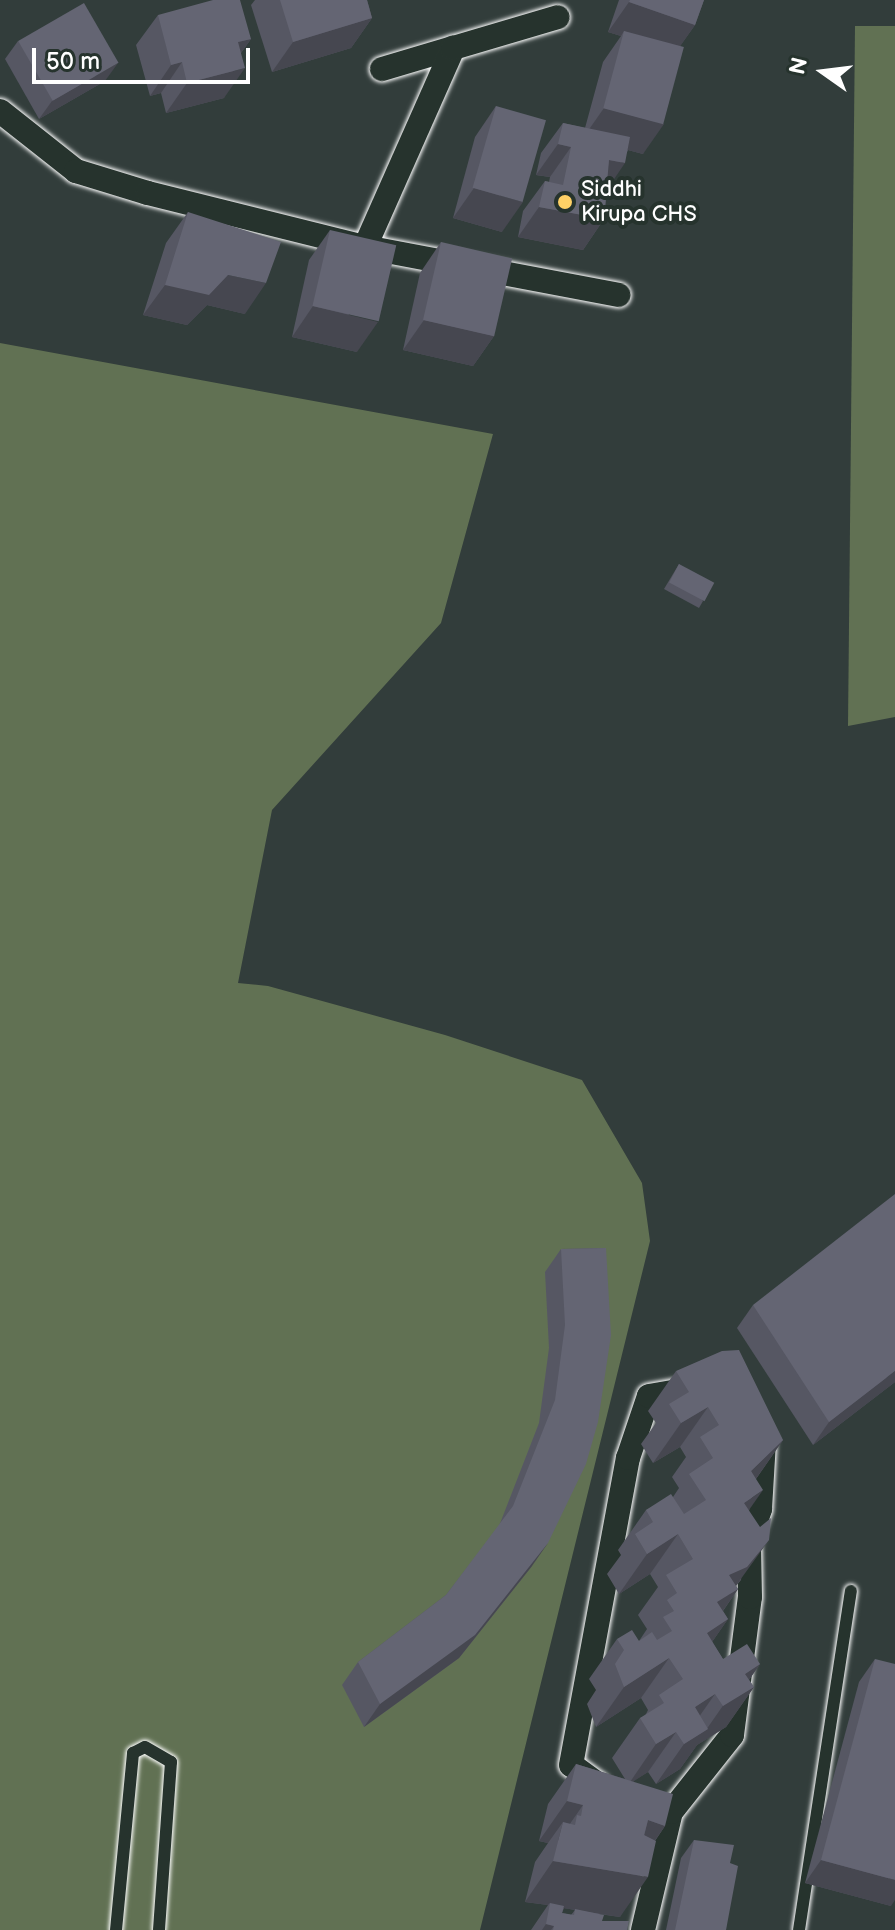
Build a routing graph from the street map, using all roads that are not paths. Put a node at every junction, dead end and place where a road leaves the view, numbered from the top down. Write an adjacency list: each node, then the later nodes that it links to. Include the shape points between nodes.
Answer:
1 (558, 17): 2 (street)
2 (453, 48): 3 (street); 5 (street)
3 (382, 69)
4 (0, 111): 5 (street, via 76,171)
5 (365, 247): 6 (street)
6 (618, 295)
7 (710, 1385): 10 (street, via 649,1396 628,1458 571,1765)
8 (753, 1426): 12 (street, via 764,1436 760,1509 749,1543 750,1597 732,1735)
9 (851, 1591): 16 (lane)
10 (620, 1801)
11 (645, 1806): 12 (street)
12 (671, 1812): 15 (street)
13 (116, 1930): 14 (lane, via 133,1753 145,1747 171,1762)
14 (159, 1930)
15 (643, 1930)
16 (799, 1930)

